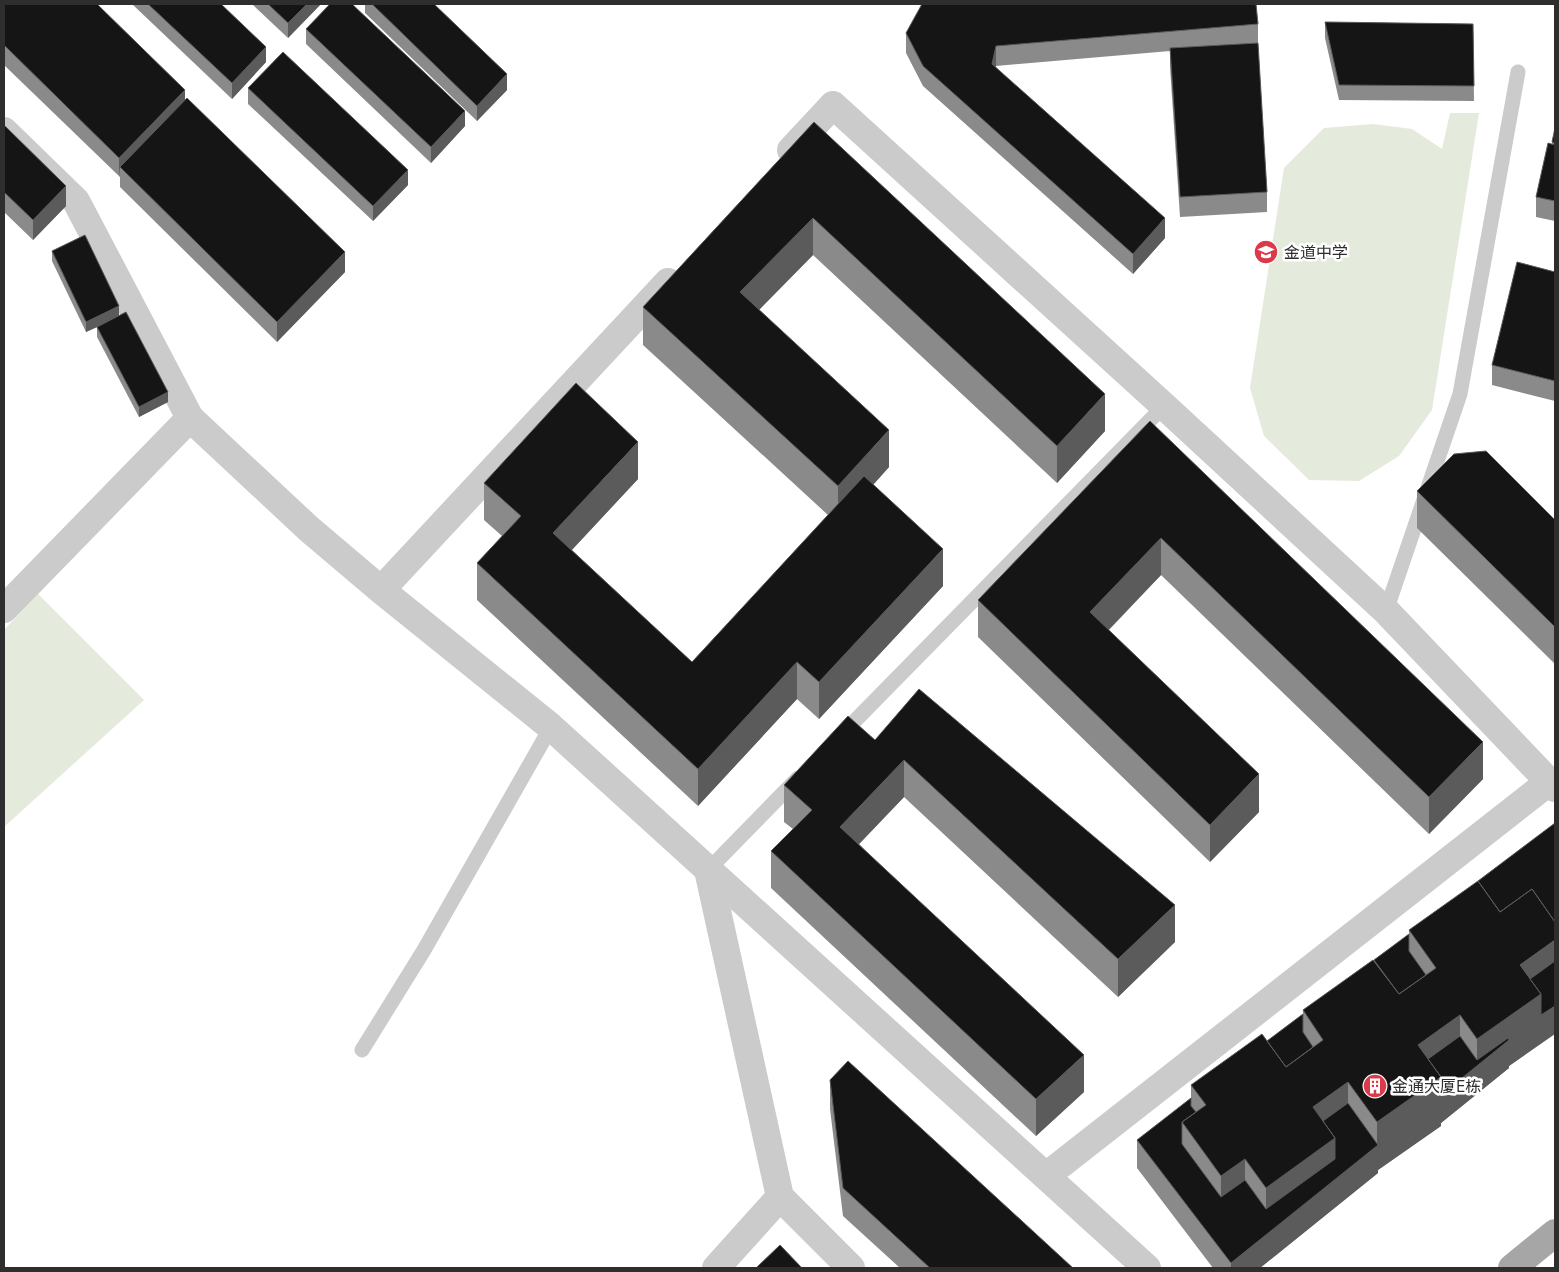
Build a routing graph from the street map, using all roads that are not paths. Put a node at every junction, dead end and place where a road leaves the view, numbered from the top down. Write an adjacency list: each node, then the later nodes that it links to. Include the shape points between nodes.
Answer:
1 (1518, 72): 9 (lane, via 1460,394)
2 (4, 130): 6 (street, via 76,201)
3 (772, 170): 5 (street, via 833,105)
4 (684, 265): 7 (street)
5 (1164, 406): 9 (street); 11 (lane)
6 (190, 418): 7 (street, via 309,529); 8 (street)
7 (381, 590): 10 (street)
8 (4, 609)
9 (1386, 611): 13 (street)
10 (551, 727): 14 (street); 15 (lane, via 424,950)
11 (832, 743)
12 (805, 771): 14 (lane)
13 (1552, 785): 16 (street)
14 (708, 870): 16 (street); 17 (street)
15 (362, 1050)
16 (1046, 1176): 21 (street)
17 (780, 1198): 19 (street); 20 (street)
18 (1555, 1233): 22 (main road)
19 (716, 1268)
20 (851, 1268)
21 (1147, 1268)
22 (1512, 1268)

